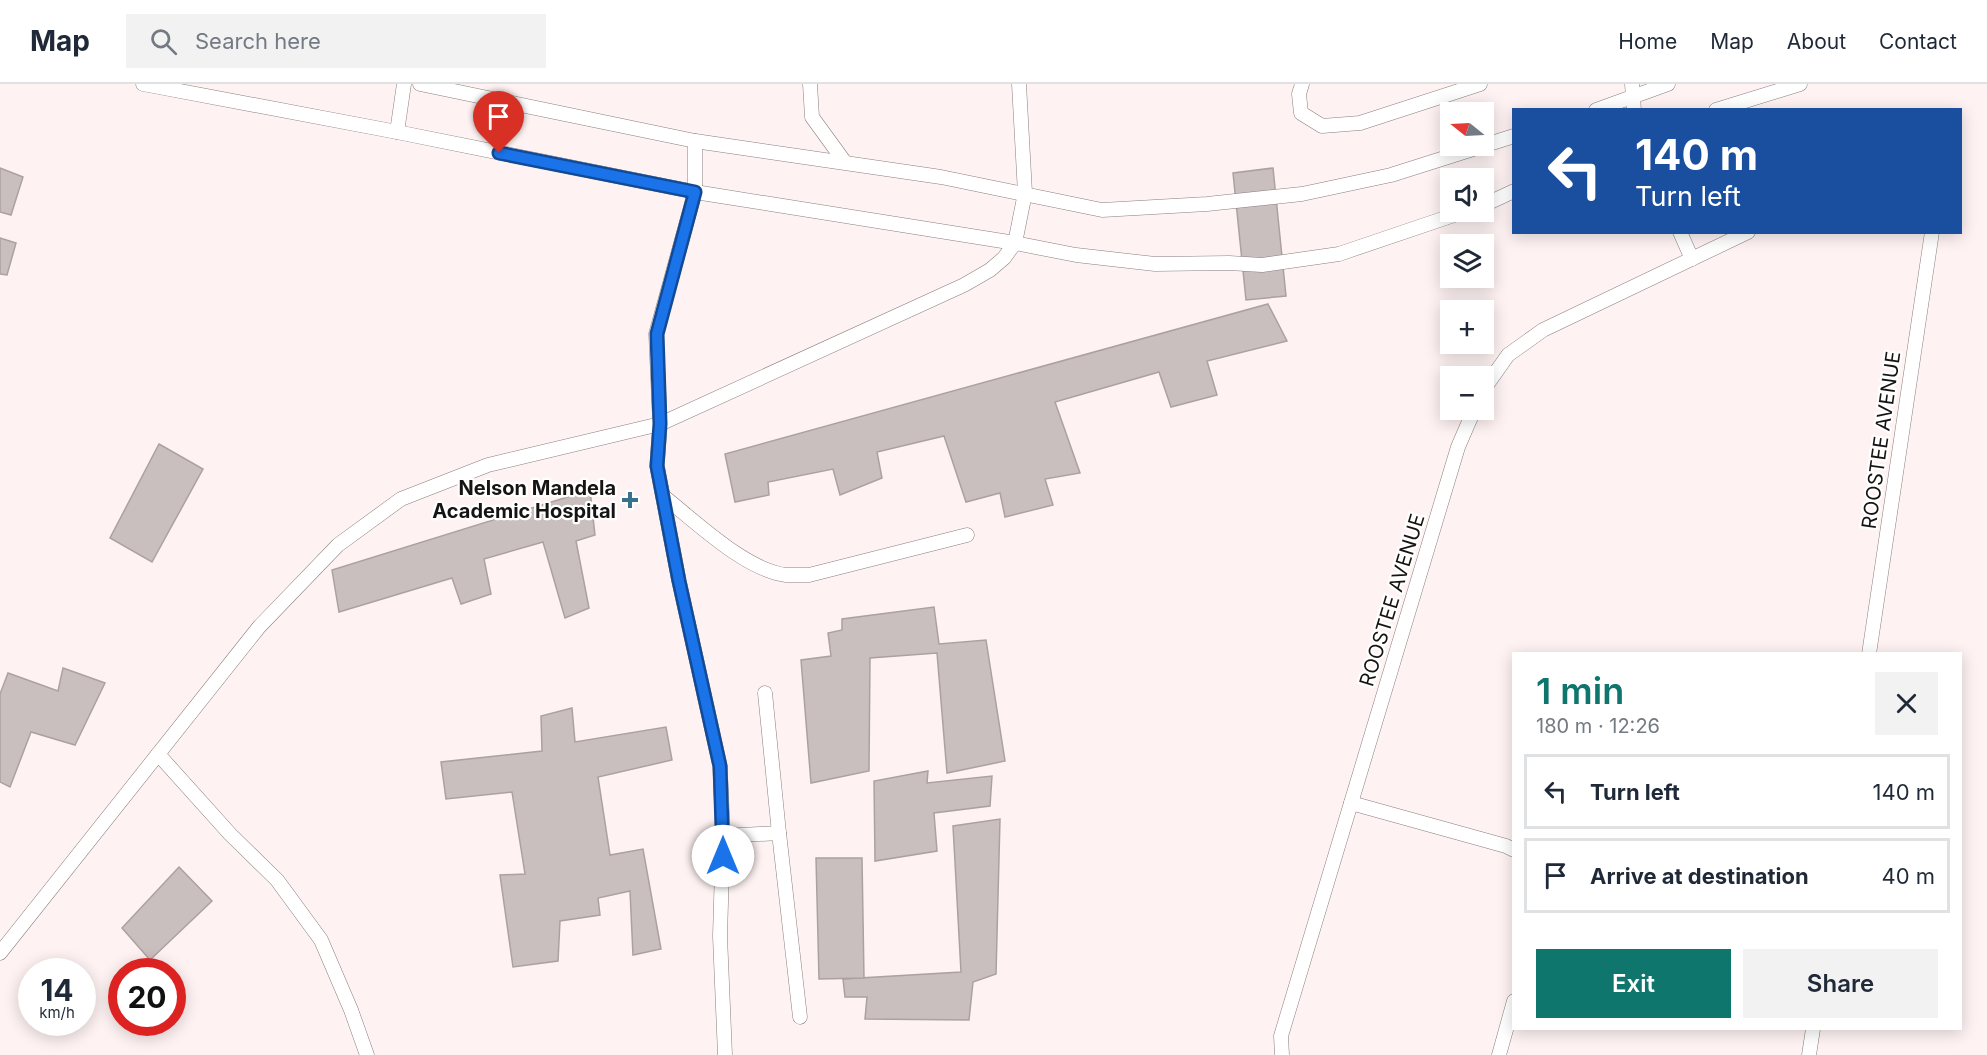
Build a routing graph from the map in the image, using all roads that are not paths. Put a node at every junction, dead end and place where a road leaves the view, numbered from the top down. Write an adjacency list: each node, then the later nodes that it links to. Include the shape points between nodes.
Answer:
1 (143, 84): 15 (lane)
2 (404, 84): 15 (lane)
3 (420, 84): 17 (lane)
4 (810, 84): 18 (lane, via 812,117)
5 (1019, 84): 21 (lane)
6 (1302, 84): 11 (lane, via 1301,114 1322,126 1360,123)
7 (1446, 84): 11 (lane)
8 (1480, 84): 11 (lane)
9 (1668, 84): 12 (lane)
10 (1800, 84): 14 (lane)
11 (1462, 90)
12 (1632, 97): 13 (lane)
13 (1602, 108)
14 (1722, 108)
15 (397, 132): 19 (lane)
16 (1512, 137): 21 (lane, via 1391,175 1302,194 1102,210)
17 (695, 141): 18 (lane); 19 (lane)
18 (844, 162): 21 (lane)
19 (695, 192): 27 (lane); 31 (lane, via 657,334)
20 (1512, 192): 22 (lane)
21 (1025, 194): 27 (lane)
22 (1494, 200)
23 (1440, 220): 27 (lane, via 1339,254 1262,265 1155,264)
24 (1681, 234): 28 (lane)
25 (1744, 234): 28 (lane)
26 (1932, 234): 34 (lane, ROOSTEE AVENUE)
27 (1015, 243): 31 (lane, via 997,264 964,285)
28 (1692, 259): 29 (lane, via 1543,330 1508,355)
29 (1494, 375)
30 (1470, 420): 37 (lane, ROOSTEE AVENUE, via 1458,447)
31 (660, 424): 32 (lane, via 657,466); 36 (lane, via 488,465 401,499 338,545 259,627)
32 (663, 496): 33 (lane, via 729,548 760,567 784,574 809,575); 39 (lane, via 720,766)
33 (967, 535)
34 (1869, 652)
35 (765, 693): 38 (lane)
36 (158, 754): 41 (lane); 45 (lane, via 277,880 321,940)
37 (1351, 803): 40 (lane); 47 (lane, ROOSTEE AVENUE, via 1281,1036)
38 (779, 833): 39 (lane); 43 (lane)
39 (723, 836): 46 (lane, via 720,936)
40 (1512, 849)
41 (0, 953)
42 (1512, 1008): 48 (lane)
43 (800, 1017)
44 (1813, 1030): 49 (lane)
45 (367, 1055)
46 (725, 1055)
47 (1282, 1055)
48 (1499, 1055)
49 (1809, 1055)

